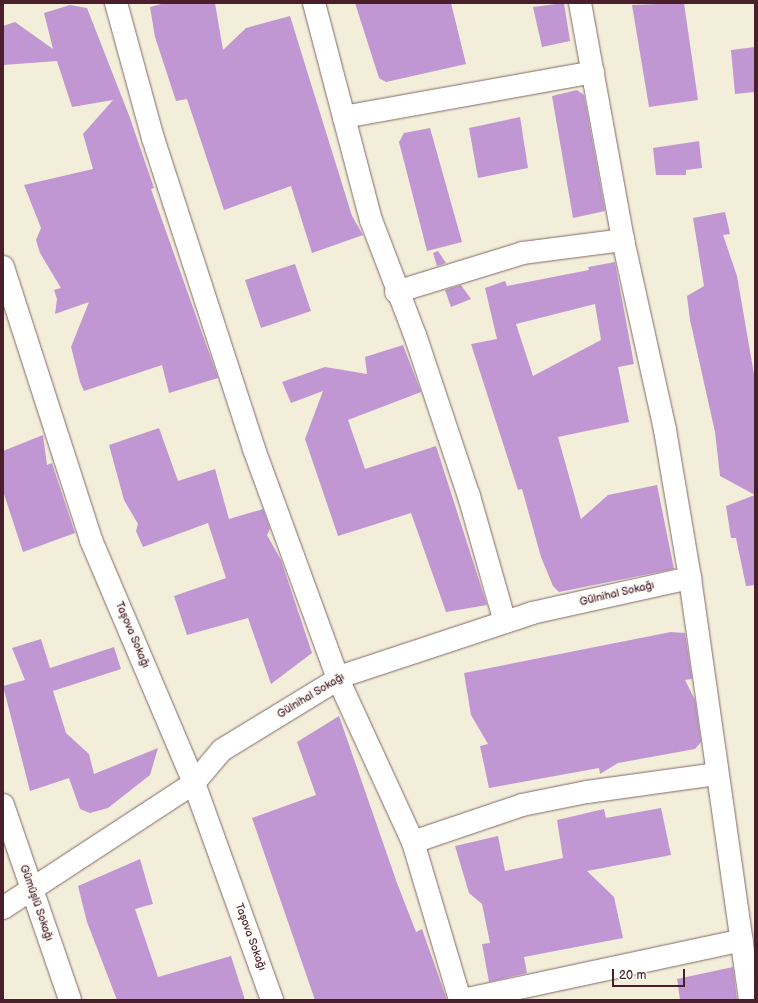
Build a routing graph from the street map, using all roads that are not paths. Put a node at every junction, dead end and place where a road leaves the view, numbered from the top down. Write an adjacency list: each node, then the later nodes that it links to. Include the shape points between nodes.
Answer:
1 (116, 3): 11 (street, via 153,138 254,449)
2 (314, 3): 5 (street)
3 (580, 3): 4 (street)
4 (593, 72): 5 (street); 6 (street)
5 (344, 117): 8 (street, via 371,220)
6 (623, 240): 8 (street, via 523,253); 9 (street, via 665,430)
7 (3, 267): 13 (street, Taşova Sokağı, via 92,540)
8 (396, 292): 10 (street, via 415,335 466,488)
9 (690, 578): 10 (street, Gülnihal Sokağı); 12 (street)
10 (505, 622): 11 (street, Gülnihal Sokağı)
11 (338, 679): 13 (street, Gülnihal Sokağı, via 222,750); 15 (street)
12 (716, 774): 15 (street, via 586,792 522,805); 18 (street)
13 (194, 783): 16 (street, Gülnihal Sokağı); 20 (street, Taşova Sokağı)
14 (3, 805): 16 (street, Gümüşlü Sokağı)
15 (412, 842): 21 (street)
16 (30, 888): 17 (street, Gülnihal Sokağı); 19 (street, Gümüşlü Sokağı)
17 (3, 908)
18 (742, 940): 21 (street); 22 (street)
19 (70, 1000)
20 (272, 1000)
21 (462, 1000)
22 (750, 1000)

